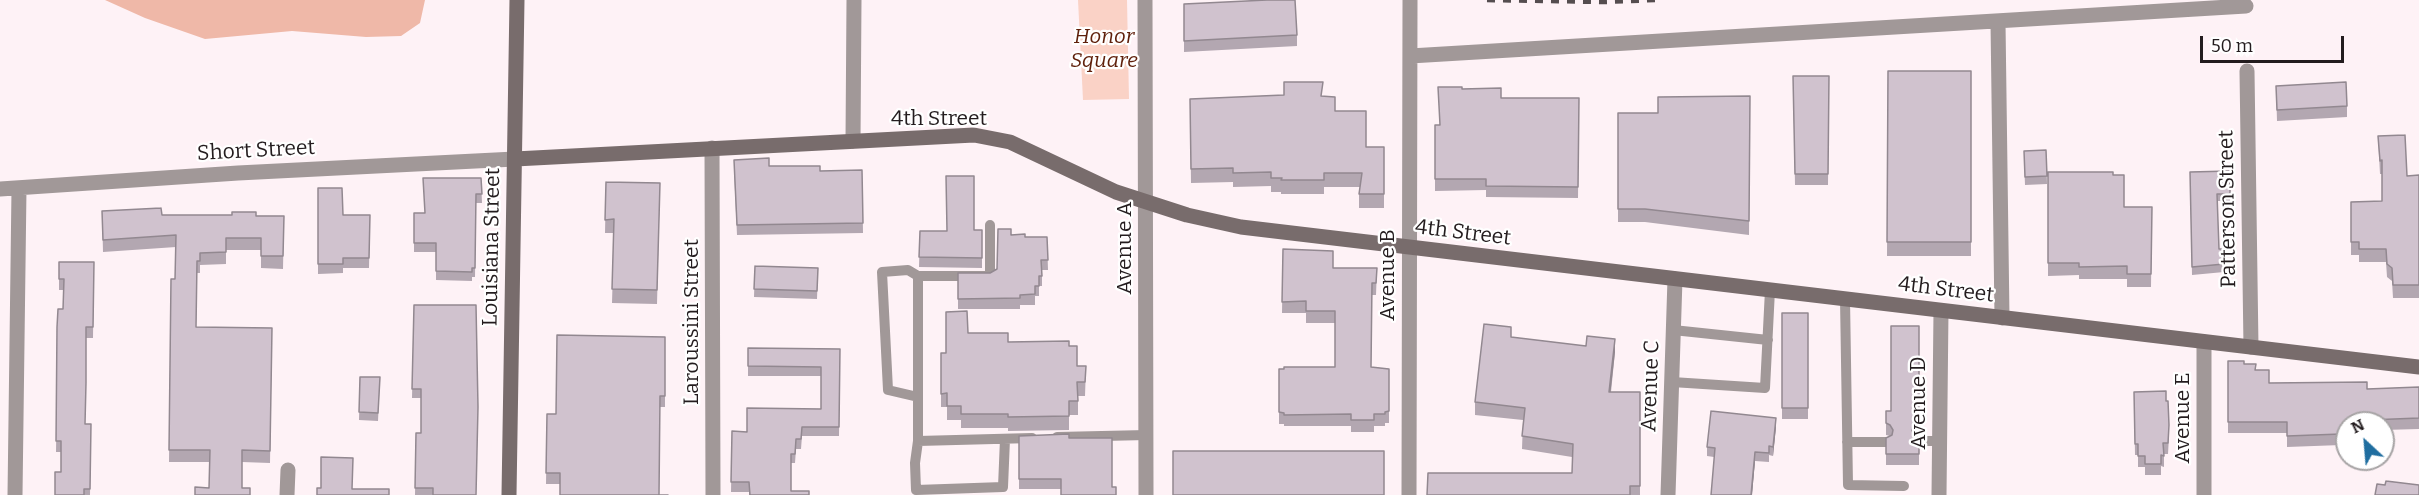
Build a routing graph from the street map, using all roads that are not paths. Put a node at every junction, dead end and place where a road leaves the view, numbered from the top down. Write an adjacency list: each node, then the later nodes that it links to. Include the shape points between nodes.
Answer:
1 (517, 0): 11 (main road, Louisiana Street)
2 (854, 0): 9 (street)
3 (1145, 0): 14 (street, Avenue A)
4 (1410, 0): 7 (street, Avenue B)
5 (2246, 6): 6 (street)
6 (1998, 22): 7 (street); 22 (street)
7 (1410, 56): 16 (street, Avenue B)
8 (2247, 71): 26 (street, Patterson Street)
9 (853, 141): 10 (main road, 4th Street); 14 (main road, 4th Street, via 974,135 1010,142)
10 (712, 148): 11 (main road, 4th Street); 42 (street, Laroussini Street)
11 (515, 159): 13 (street, Short Street); 41 (main road, Louisiana Street)
12 (0, 189): 13 (street, Short Street)
13 (19, 189): 39 (street)
14 (1146, 202): 16 (main road, 4th Street, via 1241,227); 30 (street, Avenue A)
15 (990, 225): 17 (lane, via 990,276)
16 (1410, 248): 18 (main road, 4th Street); 44 (street, Avenue B)
17 (918, 276): 29 (lane); 29 (lane, via 908,270 882,272 888,390)
18 (1675, 279): 19 (main road, 4th Street); 23 (street, Avenue C)
19 (1770, 290): 20 (main road, 4th Street); 24 (lane)
20 (1845, 299): 21 (main road, 4th Street); 36 (lane)
21 (1941, 310): 22 (main road, 4th Street); 35 (street, Avenue D)
22 (2002, 318): 25 (main road, 4th Street)
23 (1673, 330): 24 (lane); 28 (street, Avenue C)
24 (1768, 340): 28 (lane, via 1765,388)
25 (2204, 342): 26 (main road, 4th Street); 47 (street, Avenue E)
26 (2251, 347): 27 (main road, 4th Street)
27 (2419, 367)
28 (1672, 382): 45 (street, Avenue C)
29 (918, 397): 32 (lane)
30 (1147, 435): 31 (lane); 43 (street, Avenue A)
31 (1005, 439): 32 (lane); 32 (lane, via 1003,487 916,490)
32 (918, 441)
33 (1886, 441): 36 (lane)
34 (1919, 441): 35 (lane)
35 (1940, 441): 46 (street, Avenue D)
36 (1847, 442): 38 (lane, via 1848,485)
37 (288, 470): 40 (street)
38 (1905, 486)
39 (15, 495)
40 (287, 495)
41 (509, 495)
42 (713, 495)
43 (1146, 495)
44 (1409, 495)
45 (1668, 495)
46 (1939, 495)
47 (2204, 495)

